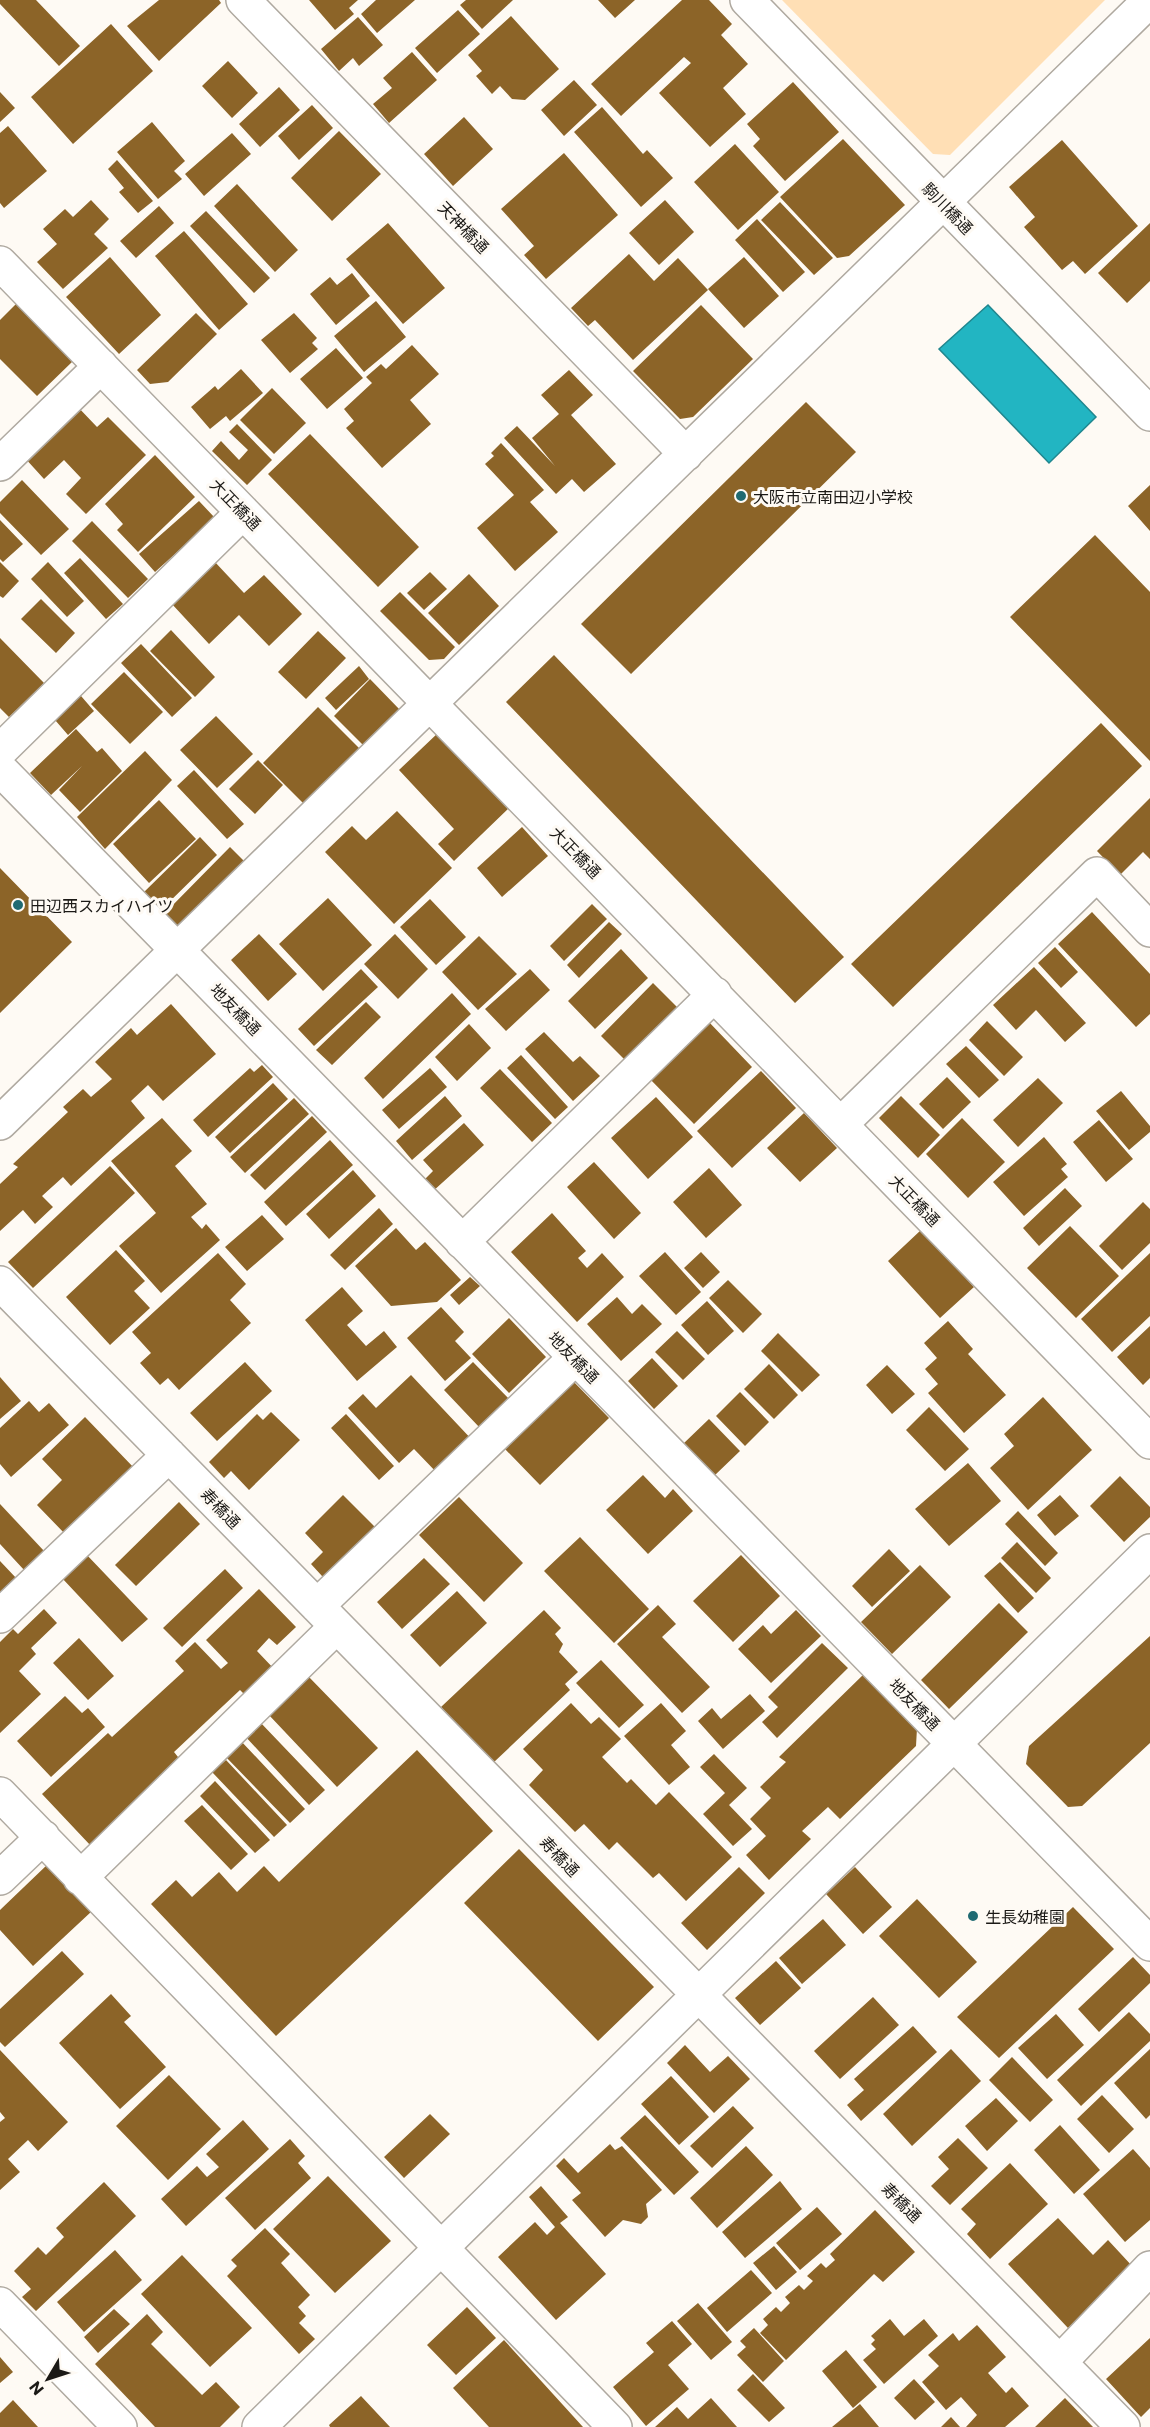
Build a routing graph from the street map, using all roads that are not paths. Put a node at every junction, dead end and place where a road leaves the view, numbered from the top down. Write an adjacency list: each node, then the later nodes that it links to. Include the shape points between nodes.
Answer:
1 (243, 0): 8 (street, 天神橋通)
2 (747, 0): 4 (street, 駒川橋通)
3 (1150, 0): 4 (street)
4 (943, 203): 7 (street, 駒川橋通); 8 (street)
5 (0, 263): 6 (street, 大正橋通)
6 (101, 366): 9 (street); 10 (street, 大正橋通)
7 (1150, 414)
8 (686, 454): 11 (street)
9 (0, 464)
10 (243, 512): 11 (street, 大正橋通); 12 (street)
11 (431, 704): 15 (street); 16 (street, 大正橋通)
12 (0, 751)
13 (0, 769): 15 (street, 地友橋通)
14 (1150, 930): 18 (street, via 1097,874)
15 (179, 951): 17 (street); 19 (street, 地友橋通)
16 (715, 994): 18 (street, 大正橋通); 19 (street)
17 (0, 1123)
18 (841, 1124): 22 (street, 大正橋通)
19 (462, 1242): 21 (street, 地友橋通)
20 (0, 1283): 23 (street, 寿橋通)
21 (575, 1358): 26 (street); 27 (street, 地友橋通)
22 (1150, 1442)
23 (170, 1455): 25 (street); 26 (street, 寿橋通)
24 (1150, 1551): 27 (street)
25 (0, 1616)
26 (326, 1617): 31 (street); 33 (street, 寿橋通)
27 (954, 1744): 32 (street, 地友橋通); 33 (street)
28 (0, 1794): 29 (street)
29 (43, 1837): 30 (street); 31 (street)
30 (0, 1878)
31 (80, 1878): 34 (street)
32 (1150, 1944)
33 (698, 1996): 34 (street); 37 (street, 寿橋通)
34 (442, 2248): 39 (street); 40 (street)
35 (1150, 2268): 37 (street)
36 (0, 2304): 38 (street)
37 (1060, 2362): 41 (street, 寿橋通)
38 (120, 2427)
39 (260, 2427)
40 (615, 2427)
41 (1122, 2427)

